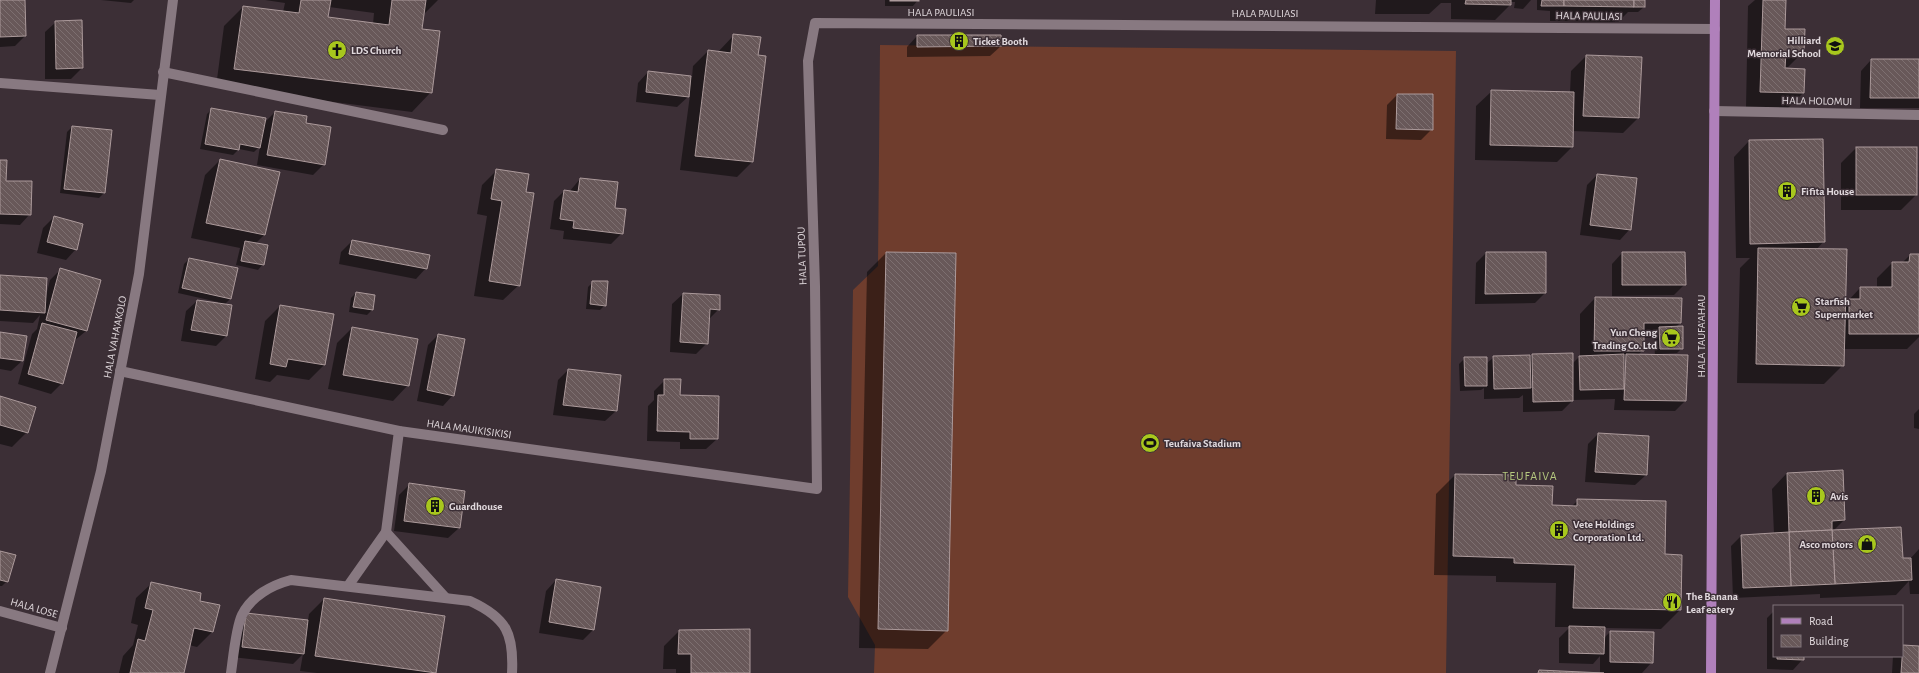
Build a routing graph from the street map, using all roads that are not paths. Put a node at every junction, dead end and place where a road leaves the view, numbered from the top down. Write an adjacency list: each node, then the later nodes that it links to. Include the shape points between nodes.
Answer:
1 (172, 0): 5 (street, HALA VAHA'AKOLO)
2 (1715, 0): 4 (main road, HALA TAUFA'AHAU)
3 (815, 24): 4 (street, HALA PAULIASI); 13 (street, HALA TUPOU, via 808,61 815,286)
4 (1714, 29): 8 (main road, HALA TAUFA'AHAU)
5 (163, 72): 7 (street, HALA VAHA'AKOLO); 10 (street)
6 (0, 83): 7 (street)
7 (160, 95): 11 (street, HALA VAHA'AKOLO, via 139,274)
8 (1714, 111): 9 (street, HALA HOLOMUI); 22 (main road, HALA TAUFA'AHAU)
9 (1919, 115)
10 (443, 130)
11 (120, 371): 12 (street, HALA MAUIKISIKISI); 18 (street, HALA VAHA'AKOLO, via 100,471)
12 (398, 431): 13 (street, HALA MAUIKISIKISI); 14 (street)
13 (817, 489)
14 (386, 532): 15 (street); 16 (street)
15 (348, 586): 16 (street); 20 (street, via 291,580 273,585 255,599 242,615)
16 (444, 597): 21 (street, via 470,601 487,609 500,620 513,649)
17 (0, 611): 18 (street, HALA LOSE)
18 (62, 628): 19 (street, HALA VAHA'AKOLO)
19 (50, 673)
20 (230, 673)
21 (512, 673)
22 (1711, 673)

